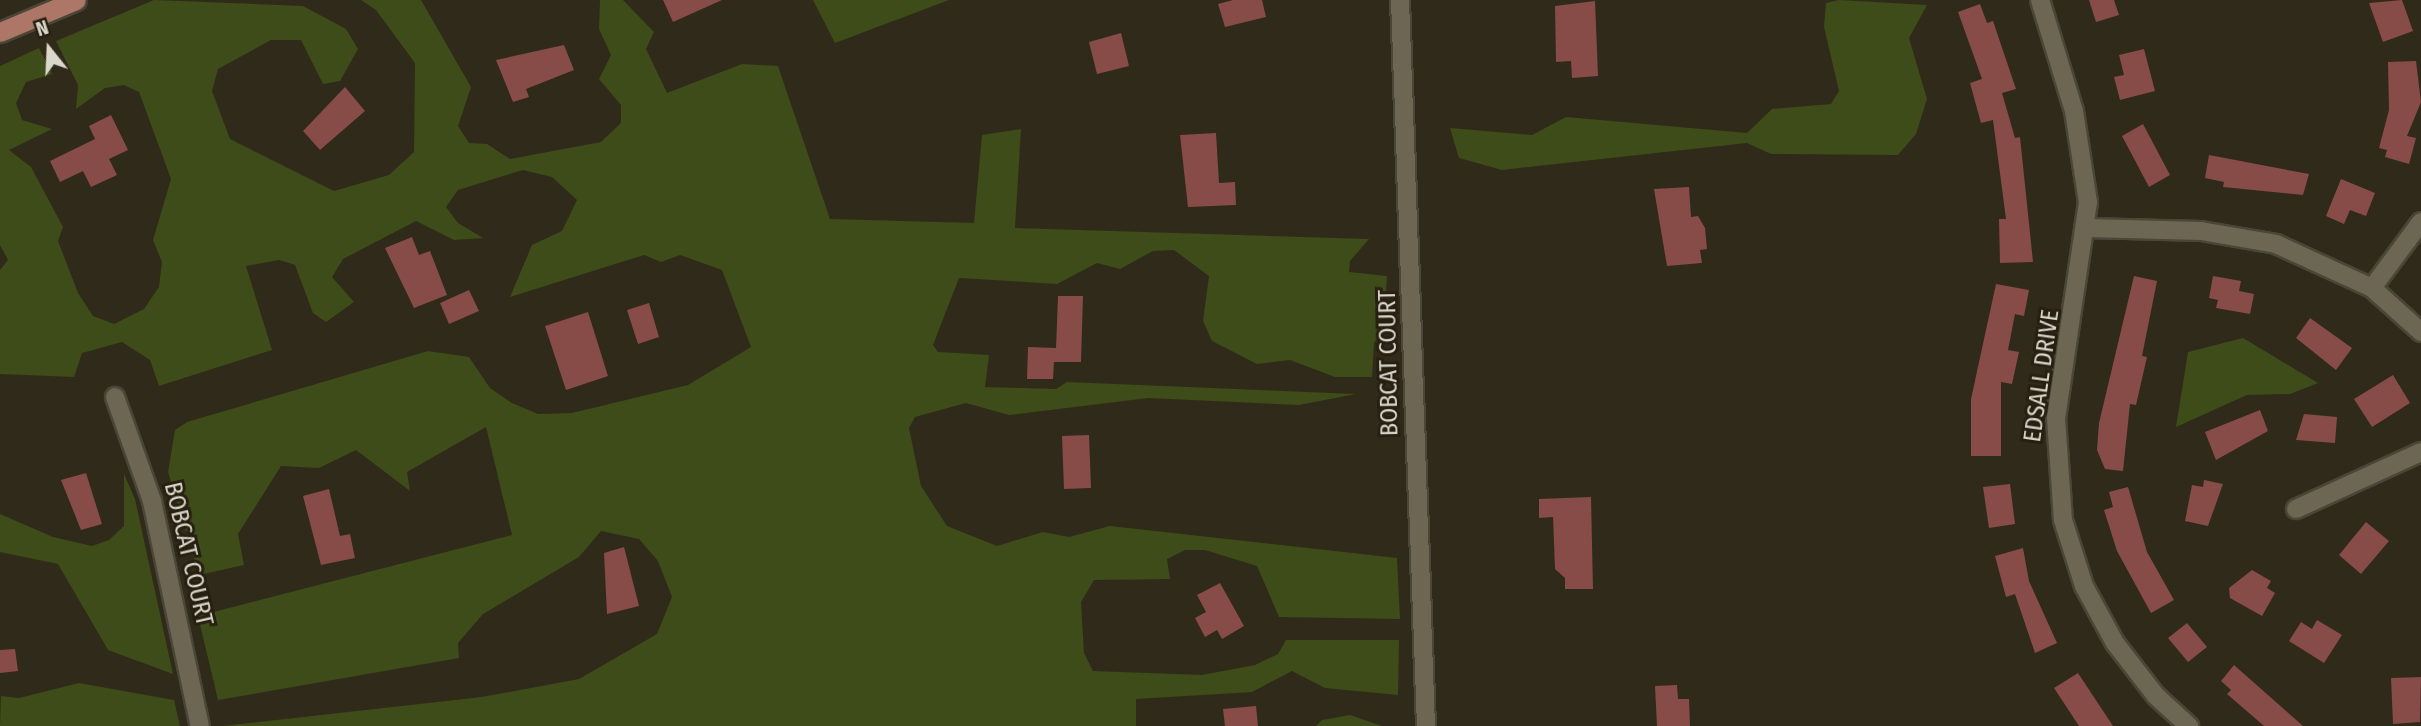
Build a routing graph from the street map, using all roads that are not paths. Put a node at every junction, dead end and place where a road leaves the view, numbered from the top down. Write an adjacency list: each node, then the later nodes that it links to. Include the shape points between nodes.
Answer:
1 (76, 0): 4 (main road)
2 (1400, 0): 13 (street, BOBCAT COURT)
3 (2040, 0): 6 (street, EDSALL DRIVE, via 2079,134)
4 (0, 32)
5 (2421, 222): 7 (street)
6 (2088, 228): 7 (street, via 2239,236 2308,255); 14 (street, EDSALL DRIVE, via 2056,418 2063,520 2084,586 2115,643 2156,696)
7 (2372, 288): 8 (street)
8 (2421, 332)
9 (115, 397): 12 (street, BOBCAT COURT, via 152,501)
10 (2421, 453): 11 (street)
11 (2296, 509)
12 (200, 726)
13 (1426, 726)
14 (2189, 726)

